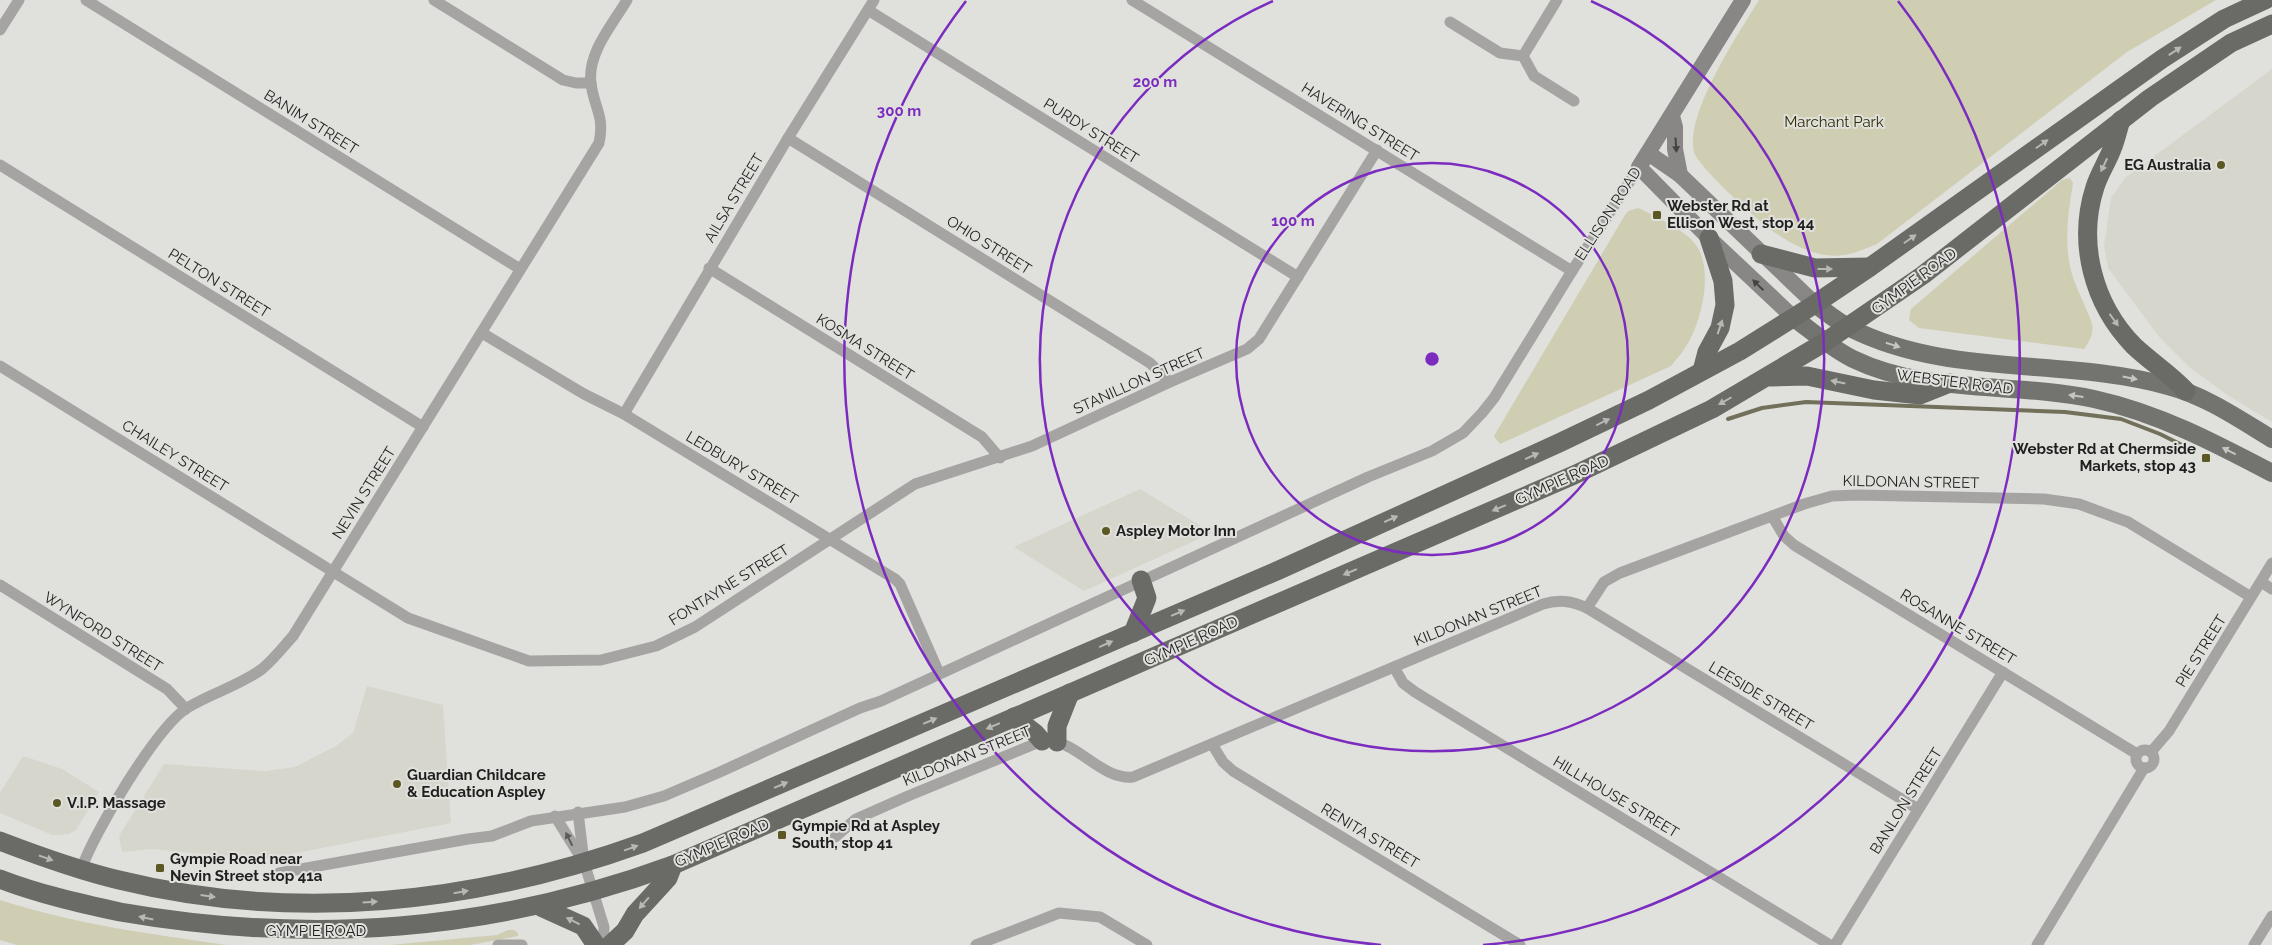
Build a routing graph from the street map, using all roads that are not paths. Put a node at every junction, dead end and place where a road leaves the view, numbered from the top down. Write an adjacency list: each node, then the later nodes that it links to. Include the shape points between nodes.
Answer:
1 (18, 0): 12 (street)
2 (86, 0): 27 (street, BANIM STREET)
3 (434, 0): 14 (street, via 563,80)
4 (627, 0): 14 (street, via 592,62)
5 (1132, 0): 19 (street, HAVERING STREET)
6 (1558, 0): 13 (street)
7 (1742, 0): 16 (main road, ELLISON ROAD)
8 (2265, 0): 26 (highway, GYMPIE ROAD, one-way to 8, via 2162,59 2224,19)
9 (871, 5): 18 (street, AILSA STREET); 29 (street, PURDY STREET)
10 (1450, 22): 13 (street, via 1500,53)
11 (2272, 24): 17 (highway, GYMPIE ROAD, via 2231,43)
12 (0, 30)
13 (1522, 56): 15 (street, via 1534,76)
14 (591, 83): 27 (street, NEVIN STREET, via 602,126 599,143)
15 (1574, 101)
16 (1672, 116): 20 (main road, ELLISON ROAD); 22 (main road, one-way to 22)
17 (2121, 120): 32 (highway, GYMPIE ROAD, via 1923,275); 40 (highway, one-way to 40, via 2092,196 2087,233 2092,273 2106,309 2120,328 2134,345 2173,376)
18 (788, 138): 25 (street, AILSA STREET); 38 (street, OHIO STREET, via 1150,363)
19 (1377, 150): 28 (street, HAVERING STREET); 29 (street, STANILLON STREET)
20 (1643, 160): 22 (main road, WEBSTER ROAD); 23 (main road, WEBSTER ROAD); 28 (street, ELLISON ROAD)
21 (0, 165): 42 (street, PELTON STREET)
22 (1680, 175): 24 (main road, WEBSTER ROAD)
23 (1709, 238): 31 (main road, WEBSTER ROAD, one-way to 23); 36 (highway, one-way to 23, via 1707,352 1720,328 1725,305 1723,281)
24 (1761, 254): 26 (highway, one-way to 26, via 1815,268); 30 (main road, WEBSTER ROAD)
25 (709, 268): 41 (street, AILSA STREET); 44 (street, KOSMA STREET, via 982,437)
26 (1870, 268): 30 (highway, GYMPIE ROAD)
27 (520, 269): 33 (street, NEVIN STREET)
28 (1572, 270): 50 (street, ELLISON ROAD, via 1494,398 1470,426 1432,451)
29 (1298, 277): 38 (street, STANILLON STREET, via 1259,340 1247,349)
30 (1815, 304): 31 (highway, GYMPIE ROAD); 32 (main road, WEBSTER ROAD)
31 (1794, 318): 34 (main road, WEBSTER ROAD); 36 (highway, GYMPIE ROAD)
32 (1848, 327): 34 (highway, GYMPIE ROAD); 40 (main road, WEBSTER ROAD, one-way to 40, via 1887,344 1928,355 2119,376)
33 (482, 333): 41 (street, LEDBURY STREET); 42 (street, NEVIN STREET)
34 (1825, 342): 37 (highway, GYMPIE ROAD); 39 (main road, WEBSTER ROAD, via 1855,360 1883,371)
35 (0, 366): 49 (street, CHAILEY STREET)
36 (1702, 372): 56 (highway, GYMPIE ROAD, one-way to 36, via 1559,444)
37 (1768, 377): 39 (highway, one-way to 37, via 1920,395 1874,390 1807,376); 60 (highway, GYMPIE ROAD, one-way to 60, via 1712,409 1614,457)
38 (1170, 382): 44 (street, STANILLON STREET)
39 (1950, 383): 45 (main road, WEBSTER ROAD, one-way to 39, via 2198,435 2115,404 2062,394)
40 (2186, 391): 43 (main road, WEBSTER ROAD)
41 (624, 414): 47 (street, LEDBURY STREET)
42 (423, 427): 49 (street, NEVIN STREET)
43 (2272, 439)
44 (1000, 458): 47 (street, STANILLON STREET, via 915,484)
45 (2272, 473)
46 (1772, 516): 54 (street, KILDONAN STREET, via 1844,495 2060,500 2128,522); 55 (street, KILDONAN STREET, via 1612,576 1600,587); 58 (street, ROSANNE STREET, via 1784,536 1794,545)
47 (829, 539): 49 (street, FONTAYNE STREET, via 695,627 656,646 601,660 529,661 408,618); 59 (street, LEDBURY STREET, via 900,584)
48 (2272, 562): 51 (street, PIE STREET)
49 (333, 571): 61 (street, NEVIN STREET, via 293,636 273,658 261,669)
50 (1141, 580): 56 (highway, via 1146,598); 59 (street)
51 (2260, 582): 53 (street); 54 (street, PIE STREET)
52 (0, 585): 61 (street, WYNFORD STREET, via 167,689)
53 (2272, 589)
54 (2251, 597): 65 (street, PIE STREET, via 2169,731)
55 (1587, 608): 57 (street, KILDONAN STREET, via 1566,601 1543,604); 68 (street, LEESIDE STREET)
56 (1134, 632): 73 (highway, GYMPIE ROAD, one-way to 56, via 710,816)
57 (1394, 667): 64 (street, KILDONAN STREET); 90 (street, HILLHOUSE STREET, via 1404,683 1415,692)
58 (2003, 672): 66 (street, ROSANNE STREET); 68 (street, BANLON STREET)
59 (939, 673): 69 (street, via 686,787 643,803)
60 (1070, 693): 62 (highway, GYMPIE ROAD); 63 (highway)
61 (186, 709): 75 (street, NEVIN STREET, via 165,728 149,751 92,843)
62 (1014, 717): 63 (highway); 74 (highway, GYMPIE ROAD, one-way to 74)
63 (1049, 742): 64 (street, KILDONAN STREET, via 1127,778); 71 (street, KILDONAN STREET, via 856,819)
64 (1212, 744): 89 (street, RENITA STREET, via 1233,771)
65 (2151, 752): 66 (street, via 2144,750); 67 (street, via 2154,762)
66 (2137, 754): 67 (street, via 2137,763)
67 (2144, 768): 92 (street)
68 (1918, 809): 91 (street, BANLON STREET)
69 (578, 812): 70 (street); 73 (street)
70 (555, 816): 73 (street, one-way to 70); 76 (street, via 514,826 492,836)
71 (835, 837)
72 (0, 841): 75 (highway, GYMPIE ROAD, one-way to 75)
73 (584, 862): 75 (highway, GYMPIE ROAD, one-way to 73, via 160,889 231,899 337,903 453,894); 78 (street)
74 (673, 865): 78 (highway, GYMPIE ROAD); 86 (highway, one-way to 86, via 668,878)
75 (82, 870)
76 (279, 873)
77 (0, 879): 79 (highway, GYMPIE ROAD, one-way to 77, via 476,920 391,931 247,931 155,920 76,903)
78 (595, 892): 79 (highway, GYMPIE ROAD); 85 (street, via 604,927)
79 (541, 906): 84 (highway, one-way to 79, via 583,926)
80 (2272, 916): 81 (street)
81 (2257, 944)
82 (498, 945): 83 (street)
83 (522, 945)
84 (596, 945)
85 (603, 945)
86 (610, 945)
87 (976, 945): 88 (street, via 1058,913 1100,917)
88 (1147, 945)
89 (1520, 945)
90 (1830, 945)
91 (1835, 945)
92 (2037, 945)

